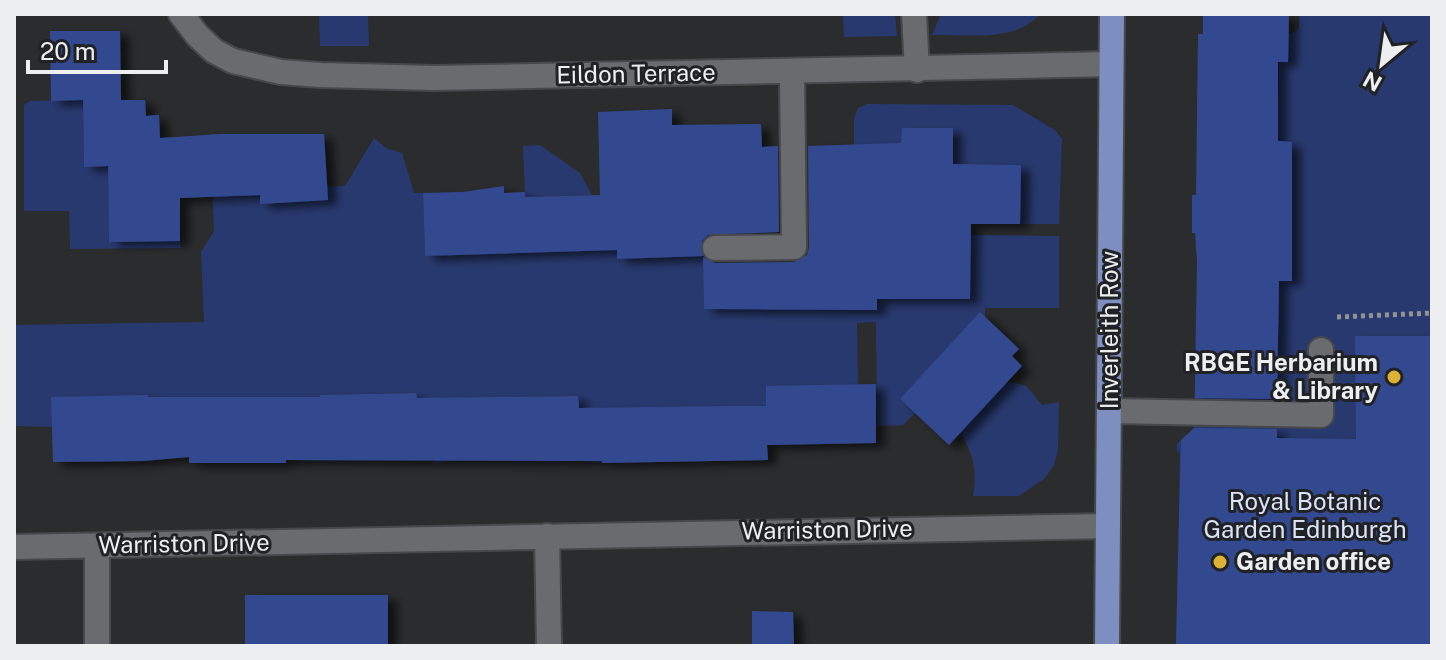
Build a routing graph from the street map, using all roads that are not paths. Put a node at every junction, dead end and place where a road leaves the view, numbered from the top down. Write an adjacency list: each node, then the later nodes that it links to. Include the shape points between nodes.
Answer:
1 (181, 14): 6 (street, Eildon Terrace, via 214,51 250,67 281,72 420,78)
2 (914, 14): 5 (street)
3 (1112, 14): 4 (main road, Inverleith Row)
4 (1111, 64): 5 (street, Eildon Terrace); 9 (main road, Inverleith Row)
5 (917, 70): 6 (street, Eildon Terrace)
6 (792, 73): 7 (street, via 794,247)
7 (715, 248)
8 (1321, 350): 9 (street, via 1321,415)
9 (1109, 411): 10 (main road, Inverleith Row)
10 (1108, 526): 11 (street, Warriston Drive); 16 (main road, Inverleith Row)
11 (547, 536): 12 (street, Warriston Drive); 15 (street)
12 (97, 546): 13 (street, Warriston Drive); 14 (street)
13 (14, 547)
14 (97, 646)
15 (549, 646)
16 (1107, 646)

